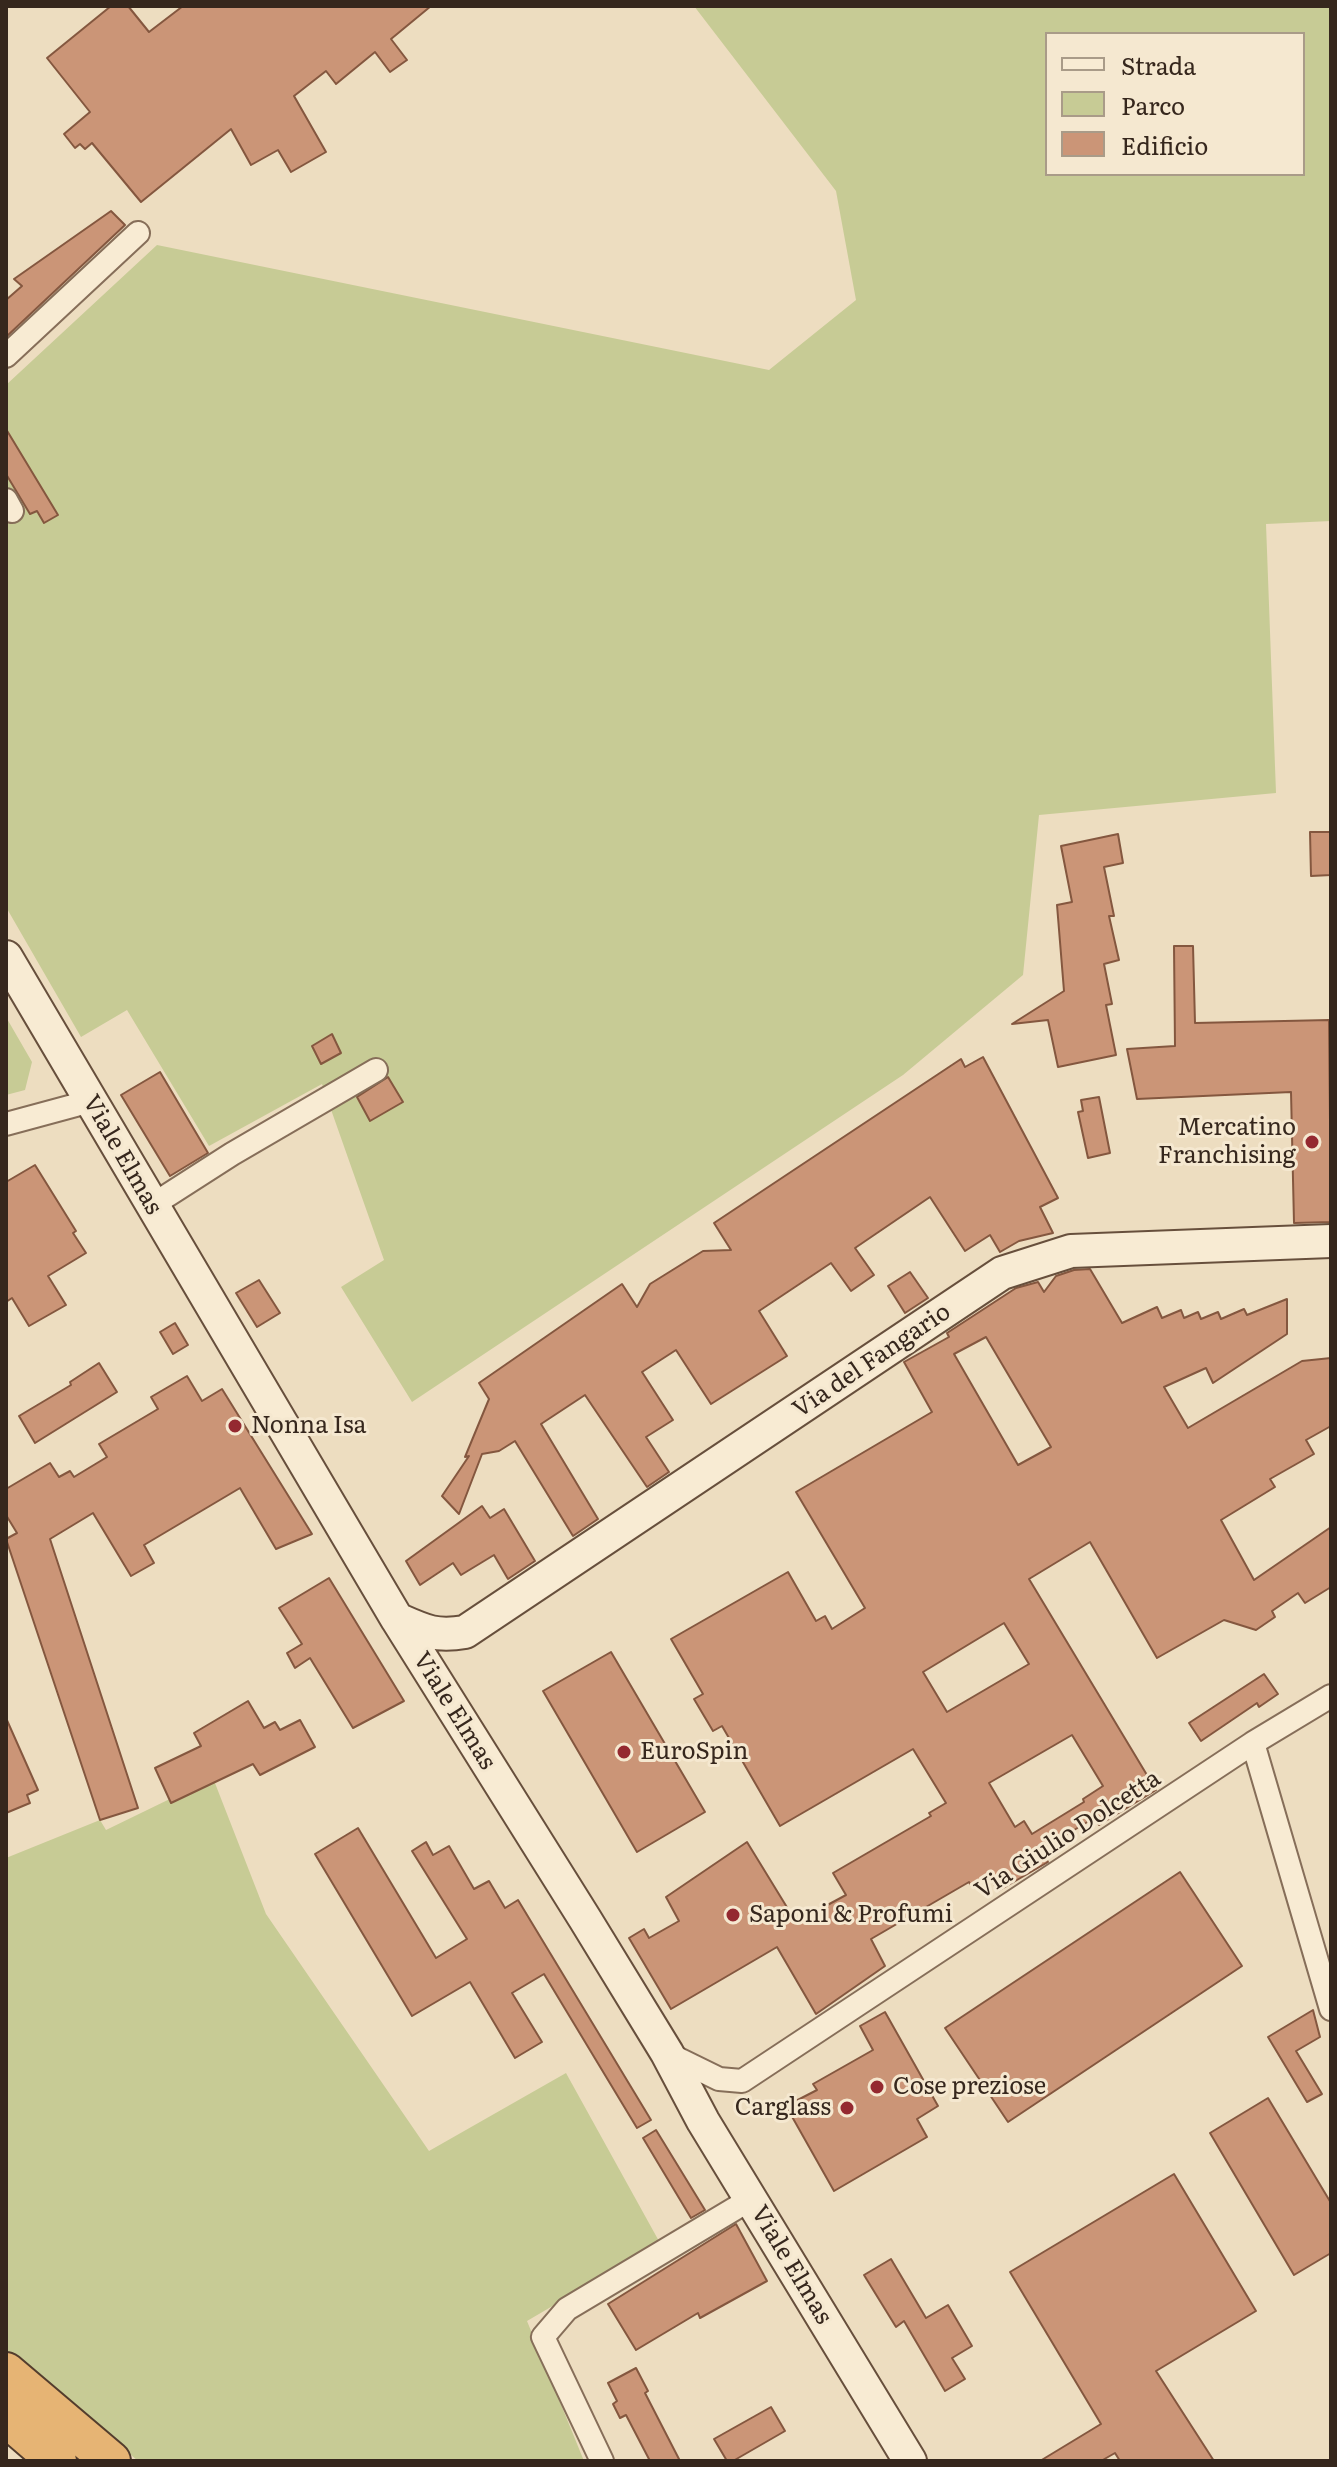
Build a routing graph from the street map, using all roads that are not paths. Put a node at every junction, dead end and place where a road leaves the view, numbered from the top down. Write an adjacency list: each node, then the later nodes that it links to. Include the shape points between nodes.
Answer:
1 (138, 233): 2 (street)
2 (6, 356)
3 (6, 957): 5 (main road, Viale Elmas)
4 (376, 1070): 7 (street)
5 (91, 1101): 6 (street); 7 (main road, Viale Elmas)
6 (6, 1124)
7 (151, 1206): 9 (main road, Viale Elmas)
8 (1331, 1241): 10 (main road, Via del Fangario, via 1071,1251 1002,1273)
9 (397, 1619): 10 (main road, via 444,1636); 12 (main road, Viale Elmas)
10 (465, 1632): 12 (main road, via 452,1654)
11 (1331, 1696): 13 (street, Via Giulio Dolcetta)
12 (451, 1708): 16 (main road, Viale Elmas)
13 (1253, 1743): 14 (street); 16 (street, Via Giulio Dolcetta, via 742,2081 719,2079)
14 (1323, 1956): 15 (street)
15 (1331, 2009)
16 (667, 2053): 17 (main road, Viale Elmas)
17 (751, 2199): 22 (street, via 567,2309 543,2337); 23 (main road, Viale Elmas)
18 (6, 2372): 21 (highway)
19 (6, 2417): 20 (highway)
20 (57, 2461)
21 (111, 2461)
22 (602, 2461)
23 (910, 2461)

